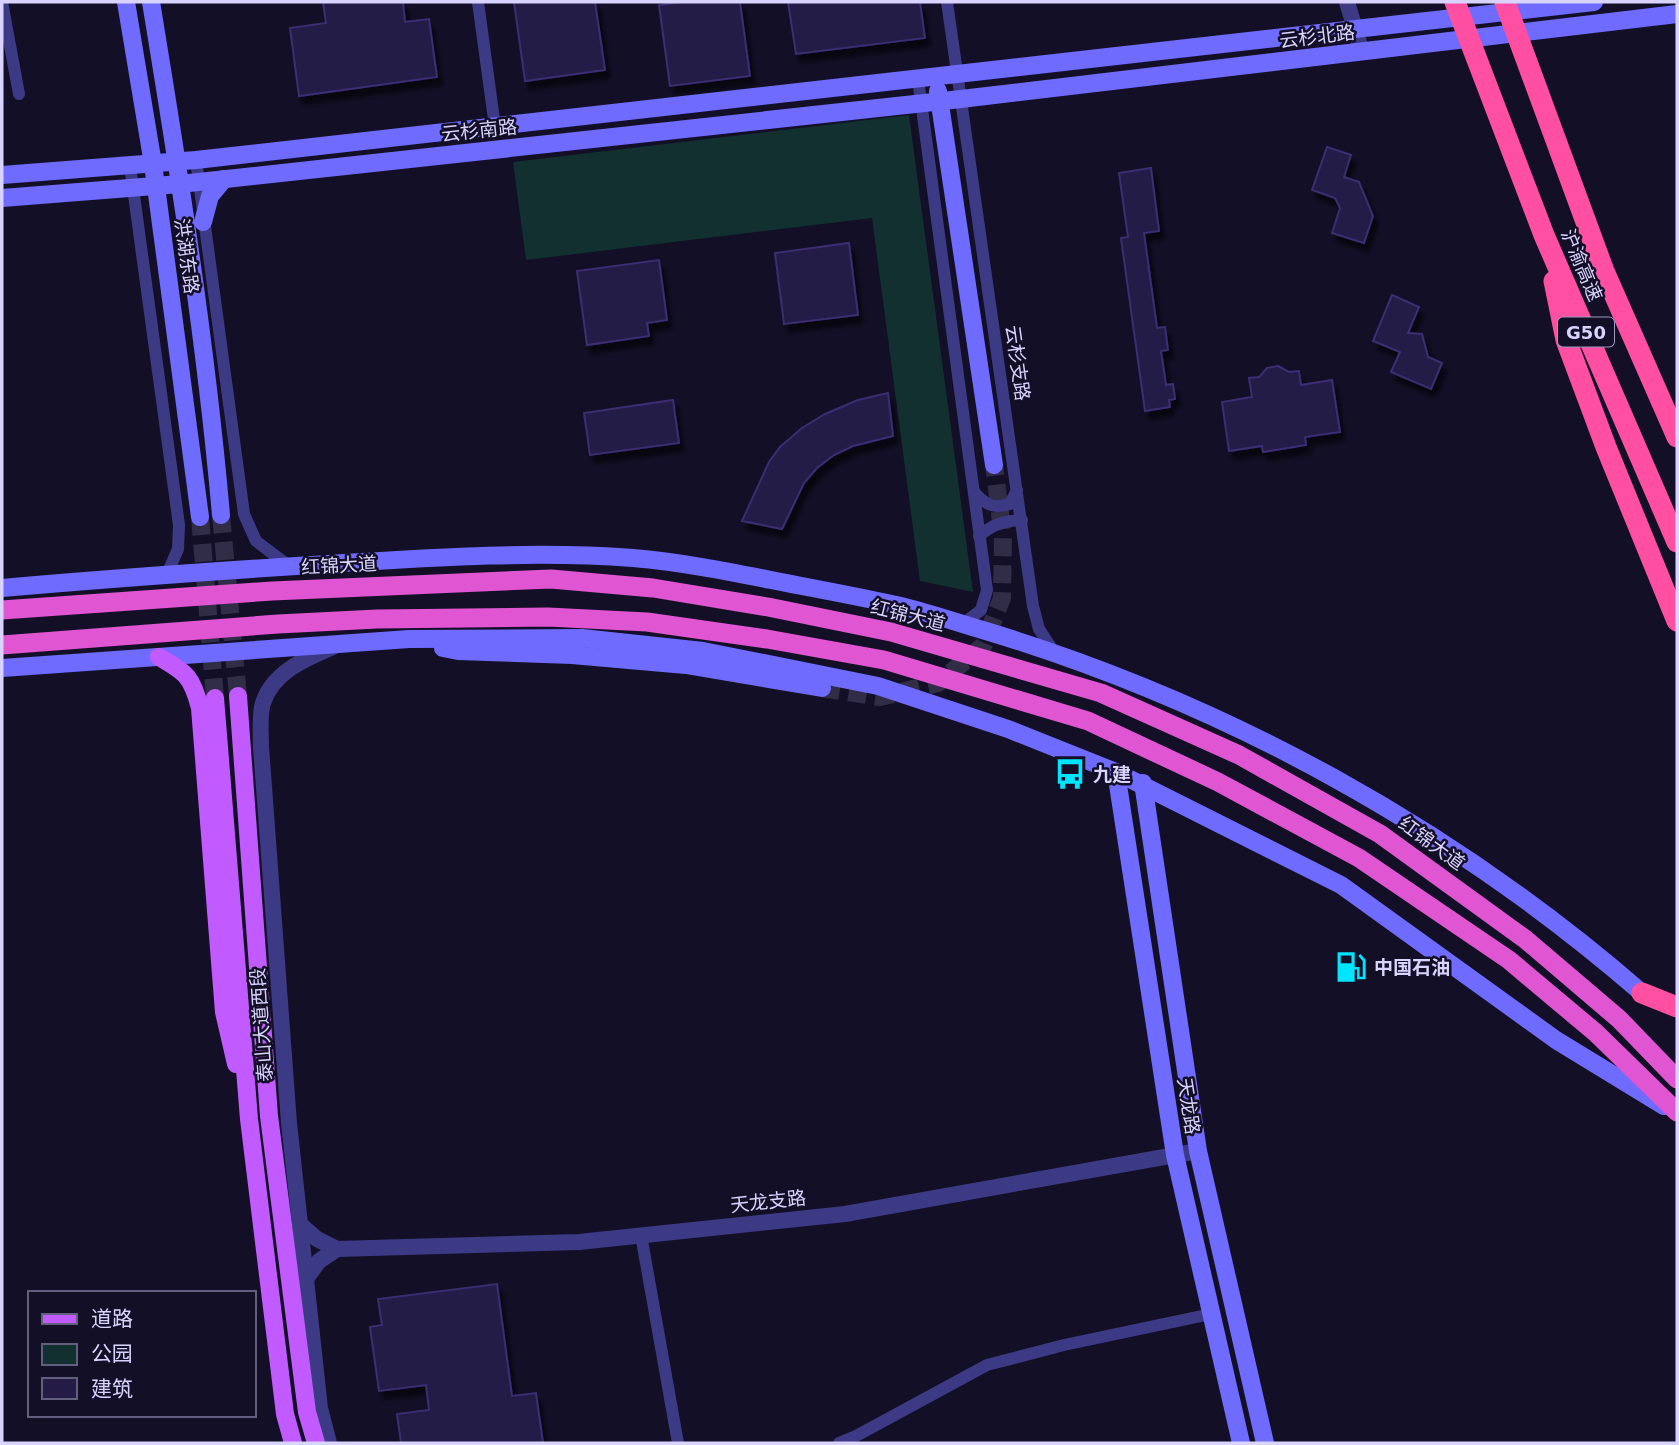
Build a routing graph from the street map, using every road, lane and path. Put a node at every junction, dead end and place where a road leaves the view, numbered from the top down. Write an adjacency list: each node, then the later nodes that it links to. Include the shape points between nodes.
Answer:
1 (2, 2): 16 (street)
2 (126, 2): 23 (main road, 洪湖东路)
3 (151, 2): 22 (main road, 洪湖东路)
4 (478, 2): 20 (street)
5 (947, 2): 13 (street, 云杉支路)
6 (1347, 2): 11 (street)
7 (1455, 2): 33 (highway, 沪渝高速 / G50)
8 (1506, 2): 34 (highway, 沪渝高速 / G50, via 1604,271)
9 (1594, 2): 11 (main road, 云杉北路)
10 (1677, 14): 12 (main road, 云杉北路)
11 (1356, 30): 12 (street); 13 (main road, 云杉北路)
12 (1362, 52): 17 (main road, 云杉北路)
13 (957, 75): 14 (main road, 云杉南路); 17 (street, 云杉支路)
14 (936, 77): 15 (main road, 云杉南路); 18 (main road)
15 (918, 79): 19 (street); 20 (main road, 云杉南路)
16 (19, 94)
17 (961, 99): 18 (main road, 云杉南路); 36 (street, 云杉支路)
18 (940, 101): 19 (main road, 云杉南路); 35 (main road)
19 (921, 103): 26 (main road, 云杉南路); 37 (street)
20 (495, 127): 21 (main road, 云杉南路)
21 (196, 160): 22 (main road, 云杉南路); 27 (street, 洪湖东路)
22 (177, 162): 23 (main road, 云杉南路); 28 (main road, 洪湖东路)
23 (153, 164): 24 (main road, 云杉南路); 29 (main road, 洪湖东路)
24 (130, 166): 25 (main road, 云杉南路); 30 (street)
25 (2, 175)
26 (224, 179): 27 (main road, 云杉南路); 32 (main road, via 210,196)
27 (199, 182): 28 (main road, 云杉南路); 32 (street, 洪湖东路)
28 (180, 184): 29 (main road, 云杉南路); 38 (main road, 洪湖东路)
29 (156, 186): 30 (main road, 云杉南路); 39 (main road, 洪湖东路)
30 (133, 188): 31 (main road, 云杉南路); 44 (street, via 179,526 178,549)
31 (2, 198)
32 (203, 222): 43 (street, 洪湖东路, via 244,514 256,541)
33 (1544, 235): 42 (highway, 沪渝高速 / G50); 47 (highway, via 1566,340)
34 (1677, 437)
35 (994, 465)
36 (1017, 490): 37 (street, via 1010,504 997,508); 40 (street, 云杉支路)
37 (973, 492): 41 (street)
38 (222, 515)
39 (200, 517)
40 (1021, 520): 41 (street, via 990,526); 52 (street, 云杉支路, via 1039,629)
41 (979, 536): 48 (street, via 987,590 981,610)
42 (1677, 542)
43 (289, 566): 44 (main road, 红锦大道); 48 (main road, 红锦大道, via 533,555 635,559 731,572 904,607)
44 (167, 574): 45 (main road, 红锦大道)
45 (2, 587)
46 (2, 610): 62 (highway, 红锦大道, via 272,591 551,579 653,588 905,636 1101,693 1239,755 1380,834 1525,939 1619,1018)
47 (1677, 621)
48 (963, 624): 52 (main road, 红锦大道)
49 (409, 639): 50 (main road); 55 (main road, via 457,651 686,665); 58 (main road, via 582,638 703,651 877,686 1008,729)
50 (341, 643): 53 (main road); 67 (street, 泰山大道西段, via 300,661 275,681 262,704 261,747)
51 (2, 645): 63 (highway, via 377,619 548,617 647,622 884,660 1088,721 1218,782 1359,858 1509,960 1597,1033)
52 (1054, 652): 60 (main road, 红锦大道, via 1243,731 1374,800 1478,866)
53 (159, 657): 54 (main road); 64 (main road, via 182,670 194,686 200,708 224,1012)
54 (2, 668)
55 (821, 688)
56 (238, 696): 73 (main road, 泰山大道西段, via 269,1116 307,1412)
57 (215, 698): 64 (main road, 泰山大道西段)
58 (1116, 772): 59 (main road); 66 (main road, 天龙路)
59 (1143, 783): 63 (main road, via 1341,885 1556,1040); 65 (main road, 天龙路)
60 (1642, 993): 61 (highway)
61 (1677, 1007)
62 (1677, 1079)
63 (1677, 1113)
64 (249, 1119): 72 (main road, 泰山大道西段, via 285,1414)
65 (1198, 1151): 66 (street, 天龙支路); 78 (main road, 天龙路)
66 (1175, 1155): 68 (street, 天龙支路, via 845,1214); 71 (main road, 天龙路)
67 (300, 1225): 69 (street); 70 (street, 泰山大道西段)
68 (641, 1235): 69 (street, 天龙支路, via 579,1242); 75 (street)
69 (337, 1249): 70 (street, via 319,1261)
70 (306, 1279): 74 (street, 泰山大道西段, via 320,1408)
71 (1212, 1314): 76 (street, via 986,1366); 77 (main road, 天龙路)
72 (293, 1443)
73 (316, 1443)
74 (329, 1443)
75 (678, 1443)
76 (839, 1443)
77 (1241, 1443)
78 (1265, 1443)

